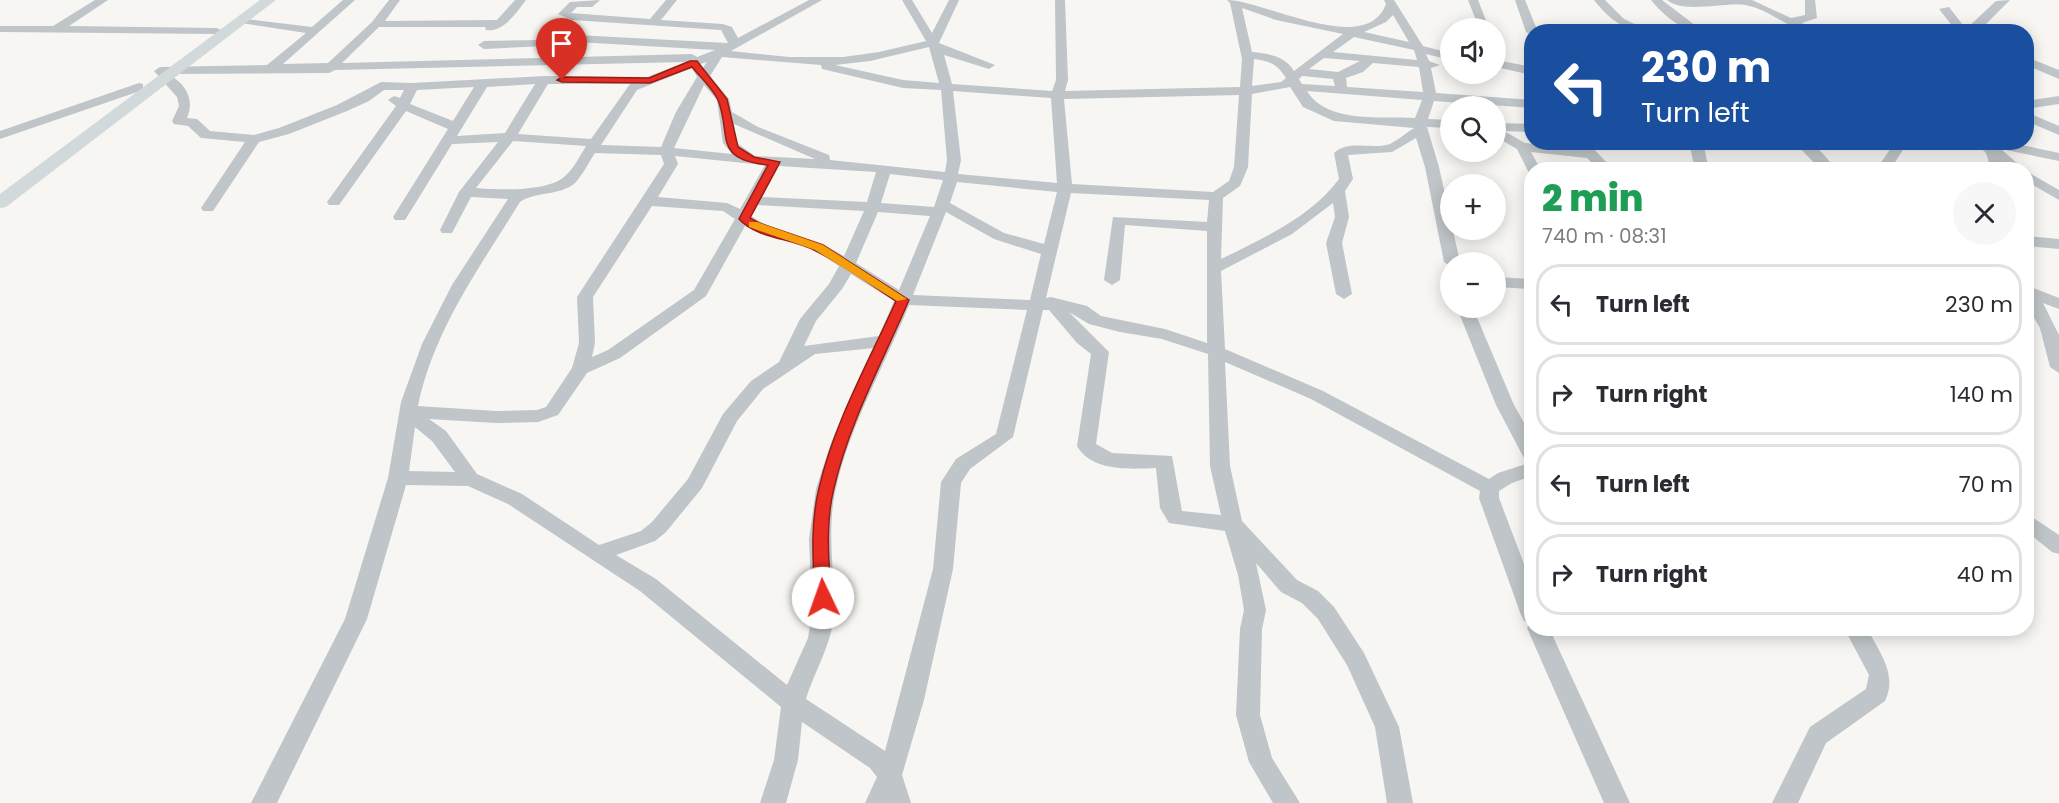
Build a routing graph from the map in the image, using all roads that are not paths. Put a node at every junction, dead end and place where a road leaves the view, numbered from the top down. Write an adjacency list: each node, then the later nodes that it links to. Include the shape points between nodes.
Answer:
1 (103, 0): 40 (street)
2 (259, 0): 41 (main road)
3 (269, 0): 27 (main road)
4 (350, 0): 42 (street)
5 (395, 0): 31 (street)
6 (521, 0): 30 (street)
7 (595, 0): 25 (street, via 570,6 564,14)
8 (672, 0): 29 (street)
9 (827, 0): 22 (street)
10 (908, 0): 46 (street)
11 (954, 0): 46 (street)
12 (1059, 0): 83 (street, via 1062,80)
13 (1234, 0): 43 (street, via 1280,18); 52 (street)
14 (1473, 0): 26 (street)
15 (1520, 0): 32 (street)
16 (1599, 0): 33 (street)
17 (1656, 0): 34 (street)
18 (1672, 0): 21 (street)
19 (1810, 0): 28 (street, via 1811,18)
20 (2005, 0): 37 (street, via 1997,3)
21 (1745, 1): 28 (street)
22 (814, 2): 49 (street)
23 (1390, 2): 43 (street, via 1389,12 1382,20); 48 (street)
24 (1945, 9): 36 (street)
25 (572, 17): 29 (street); 45 (street)
26 (1480, 18)
27 (241, 20): 42 (street); 68 (main road)
28 (1791, 21): 35 (street)
29 (653, 22): 49 (street, via 728,28)
30 (500, 23): 31 (street); 47 (street, via 477,41)
31 (376, 24): 65 (street)
32 (1529, 24)
33 (1627, 24)
34 (1687, 24)
35 (1797, 24)
36 (1957, 24)
37 (1980, 24)
38 (0, 29): 39 (street)
39 (13, 30): 40 (street); 44 (street)
40 (56, 30): 41 (street)
41 (218, 31): 68 (main road)
42 (314, 31): 67 (street)
43 (1352, 33): 48 (street); 50 (street)
44 (0, 38)
45 (557, 38): 47 (street, via 546,43); 49 (street); 58 (street)
46 (934, 44): 53 (street); 55 (street); 62 (street, via 953,55)
47 (484, 45): 61 (street)
48 (1419, 49): 51 (street); 59 (street)
49 (716, 53): 54 (street); 57 (street); 71 (street); 71 (street); 75 (street)
50 (1322, 54): 56 (street); 72 (street)
51 (1440, 54)
52 (1247, 55): 72 (street, via 1272,58); 82 (street)
53 (876, 56): 54 (street); 55 (street)
54 (797, 59): 79 (street, via 886,81)
55 (929, 59): 79 (street)
56 (1370, 59): 59 (street); 70 (street, via 1359,69)
57 (600, 62): 58 (street); 74 (street)
58 (551, 63): 61 (street)
59 (1424, 64): 63 (street); 84 (street)
60 (2034, 64): 69 (street)
61 (471, 65): 65 (street)
62 (989, 65)
63 (1440, 65)
64 (1506, 66): 66 (street)
65 (329, 69): 67 (street)
66 (1524, 69)
67 (267, 70): 68 (street)
68 (166, 73): 77 (main road); 101 (street, via 185,106 179,121 192,123 206,135); 138 (main road)
69 (2059, 75)
70 (1339, 76): 72 (street); 81 (street)
71 (703, 77): 91 (street, via 723,99); 112 (street, via 674,126)
72 (1296, 79): 81 (street); 82 (street, via 1278,87); 94 (street, via 1308,104 1339,118)
73 (544, 80): 74 (street); 76 (street); 100 (street)
74 (580, 80): 75 (street)
75 (650, 80): 104 (street, via 627,92)
76 (482, 84): 78 (street); 95 (street)
77 (139, 87): 99 (street); 131 (main road)
78 (412, 87): 80 (street, via 381,86); 90 (street)
79 (947, 88): 83 (street); 125 (street, via 954,159)
80 (378, 90): 90 (street); 101 (street, via 294,128)
81 (1342, 91): 84 (street)
82 (1247, 92): 83 (street); 133 (street, via 1239,177)
83 (1057, 96): 127 (street)
84 (1429, 98): 85 (street); 94 (street)
85 (1440, 99)
86 (2059, 100): 89 (street)
87 (1506, 104): 88 (street)
88 (1524, 104)
89 (2034, 104)
90 (403, 106): 95 (street, via 432,114); 137 (street)
91 (727, 115): 116 (street, via 730,143); 123 (street, via 753,130)
92 (2034, 119): 98 (street)
93 (1440, 125): 94 (street)
94 (1420, 126): 130 (street, via 1392,148 1341,153 1346,179); 150 (street)
95 (454, 127): 103 (street)
96 (1506, 127): 97 (street)
97 (1524, 128)
98 (2059, 130)
99 (0, 135)
100 (509, 137): 103 (street); 104 (street); 128 (street)
101 (254, 138): 139 (street)
102 (1506, 138): 105 (street)
103 (447, 140): 142 (street)
104 (593, 146): 112 (street); 132 (street, via 565,184)
105 (1522, 147): 118 (street)
106 (1551, 150): 114 (street)
107 (1586, 150): 114 (street)
108 (1811, 150): 120 (street)
109 (1990, 150): 113 (street)
110 (1994, 150): 113 (street)
111 (2025, 150): 115 (street)
112 (666, 151): 116 (street); 135 (street, via 671,164)
113 (1994, 153): 121 (street); 122 (street)
114 (1589, 154): 119 (street)
115 (2059, 157)
116 (752, 160): 117 (street)
117 (774, 162): 123 (street); 136 (street)
118 (1530, 162)
119 (1598, 162)
120 (1822, 162)
121 (1996, 162)
122 (2007, 162)
123 (841, 164): 124 (street)
124 (884, 169): 125 (street); 141 (street)
125 (951, 176): 127 (street); 140 (street)
126 (2034, 180): 134 (street)
127 (1065, 189): 129 (street); 149 (street)
128 (466, 192): 132 (street); 146 (street)
129 (1123, 192): 133 (street); 144 (street)
130 (1339, 193): 152 (street, via 1253,249); 157 (street, via 1342,217 1334,243)
131 (0, 194)
132 (520, 195): 168 (street, via 460,285 430,344)
133 (1216, 196): 145 (street)
134 (2059, 196)
135 (647, 201): 143 (street, via 727,207); 167 (street, via 585,297 587,343)
136 (753, 201): 141 (street, via 853,204); 143 (street)
137 (334, 202)
138 (0, 203)
139 (208, 208)
140 (941, 208): 141 (street); 149 (street, via 999,236); 158 (street)
141 (872, 209): 151 (street)
142 (400, 217)
143 (744, 219): 151 (street, via 819,247); 167 (street, via 700,293 614,354)
144 (1118, 220): 145 (street); 153 (street)
145 (1214, 227): 152 (street)
146 (447, 230)
147 (2034, 242): 148 (street)
148 (2059, 244)
149 (1051, 252): 159 (street)
150 (1450, 252)
151 (847, 266): 158 (street); 165 (street, via 808,319)
152 (1213, 269): 164 (street)
153 (1112, 280)
154 (1506, 283): 155 (street)
155 (1524, 284)
156 (2034, 293): 161 (street)
157 (1344, 294)
158 (903, 300): 159 (street); 163 (street)
159 (1043, 300): 164 (street, via 1081,310 1095,320 1165,334); 174 (street, via 1100,352 1086,446 1091,453 1138,462 1165,461 1170,508 1176,518); 182 (street, via 1004,437 963,464 951,482 943,569)
160 (2034, 302): 166 (street, via 2051,335)
161 (2059, 304)
162 (1469, 318): 169 (street)
163 (886, 341): 165 (street, via 811,350); 181 (street, via 840,443 826,489 819,539 823,613 819,638)
164 (1215, 351): 173 (street, via 1317,395); 174 (street, via 1220,466)
165 (788, 364): 177 (street, via 741,401 695,483 659,527 648,536)
166 (2059, 368)
167 (581, 369): 168 (street, via 552,411 538,416)
168 (408, 411): 171 (street); 172 (street, via 439,436)
169 (1524, 440)
170 (1524, 472): 173 (street)
171 (398, 478): 172 (street); 183 (street, via 356,619)
172 (470, 479): 177 (street, via 515,499)
173 (1490, 488): 178 (street, via 1488,498)
174 (1233, 524): 187 (street, via 1249,574 1255,610 1248,715 1261,762); 188 (street, via 1289,586 1310,597 1326,613 1356,660 1387,727)
175 (2034, 526): 176 (street)
176 (2059, 546)
177 (597, 554): 181 (street, via 648,585)
178 (1524, 594)
179 (1542, 636): 189 (street)
180 (1859, 636): 190 (street, via 1880,675 1877,694 1818,735)
181 (793, 703): 182 (street, via 879,760); 184 (street, via 786,760)
182 (890, 775): 185 (street); 186 (street)
183 (264, 803)
184 (772, 803)
185 (878, 803)
186 (898, 803)
187 (1287, 803)
188 (1400, 803)
189 (1617, 803)
190 (1785, 803)

